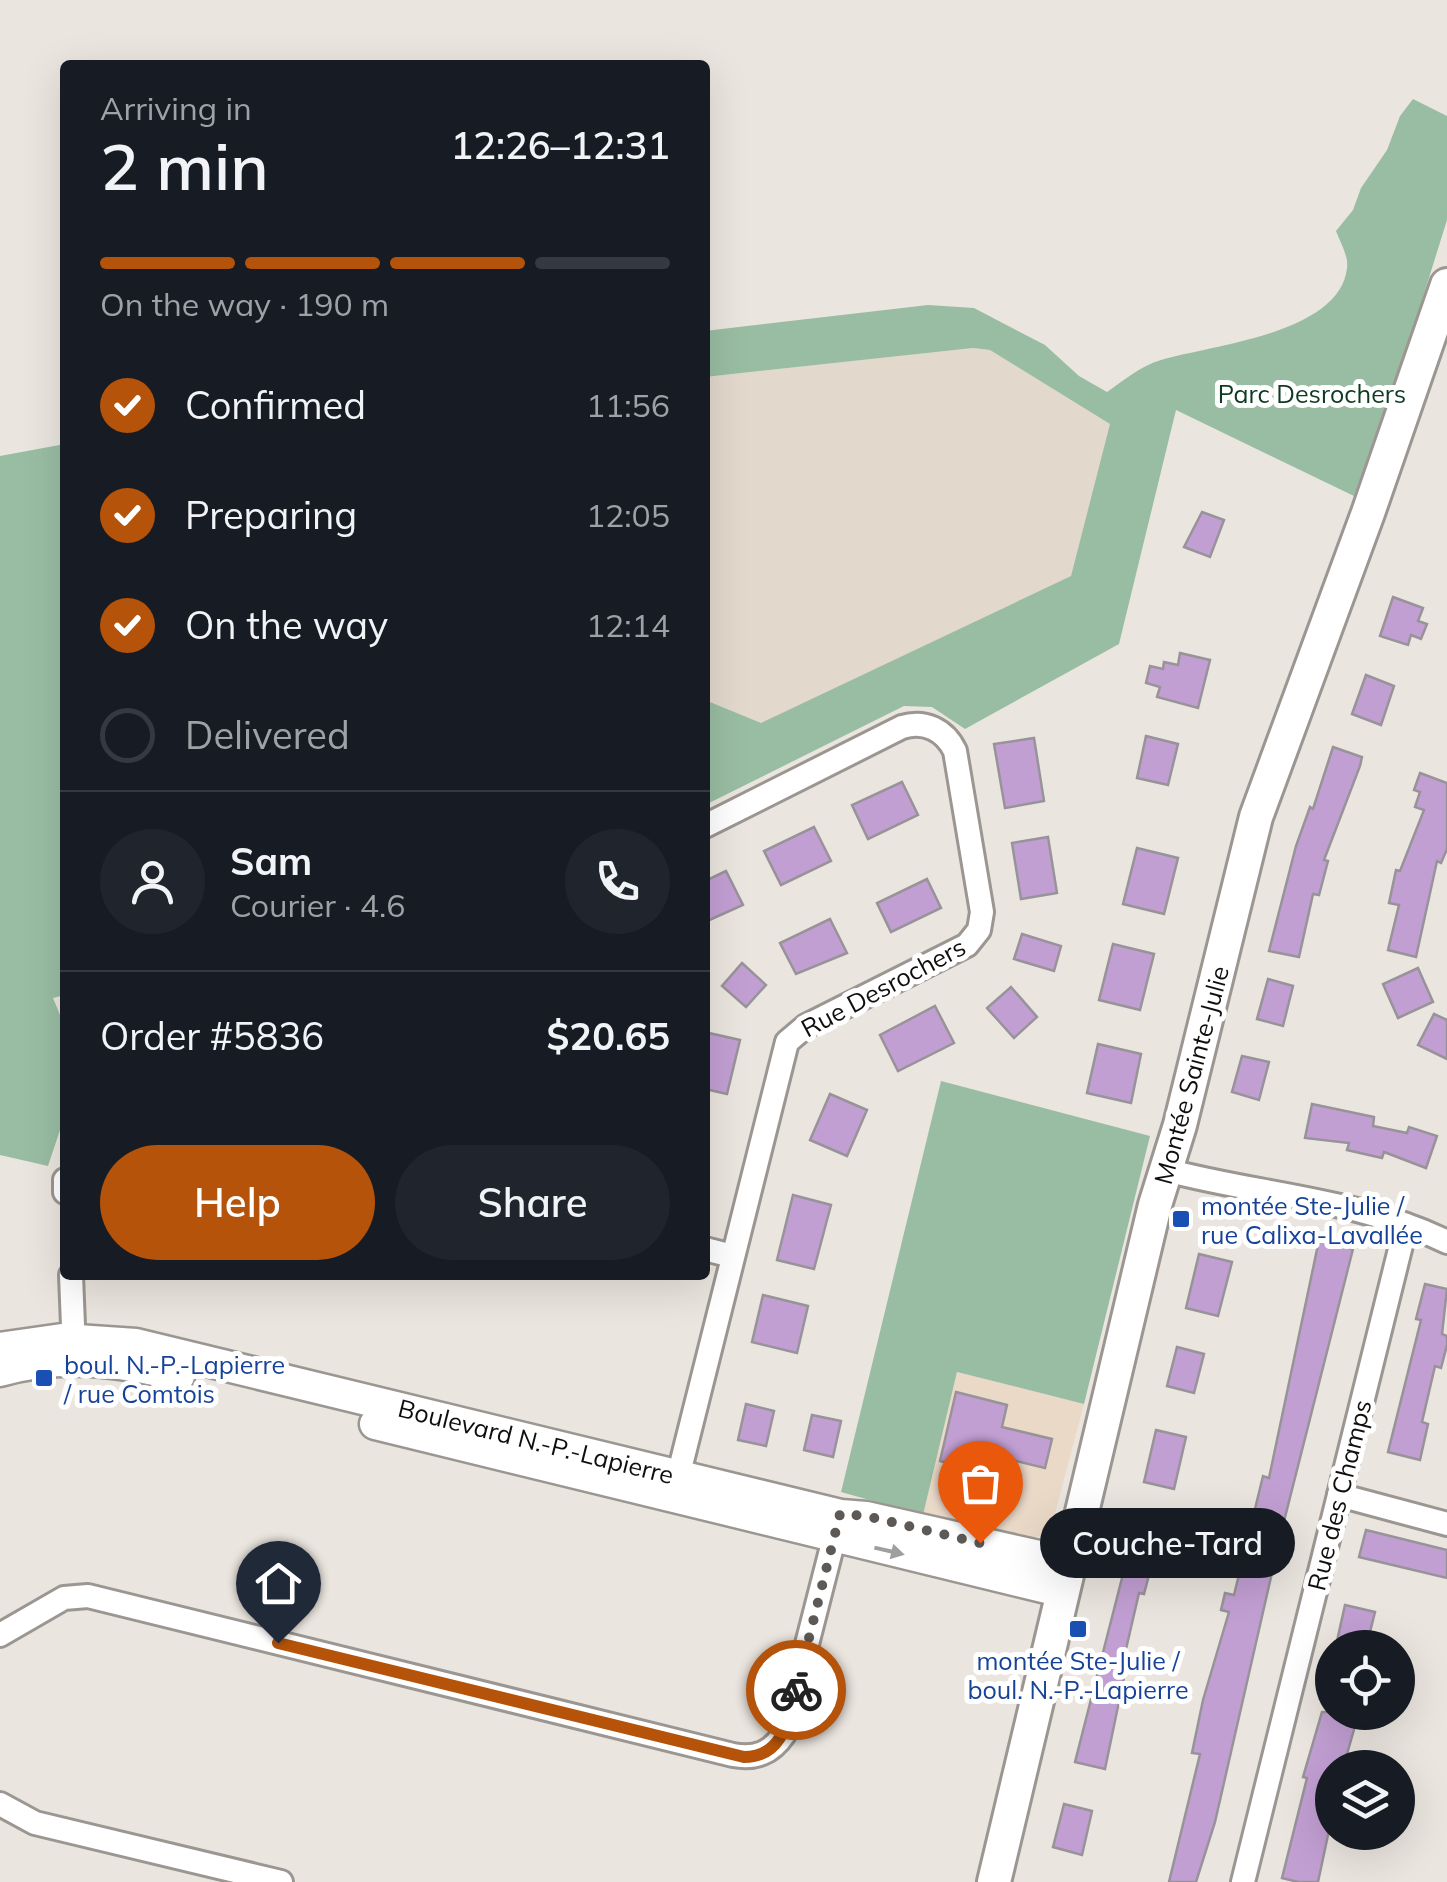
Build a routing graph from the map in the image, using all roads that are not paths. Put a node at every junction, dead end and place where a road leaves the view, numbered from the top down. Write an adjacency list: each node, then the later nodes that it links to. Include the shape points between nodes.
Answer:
1 (1447, 286): 3 (main road, Montée Sainte-Julie, via 1248,841)
2 (710, 823): 7 (street, Rue Desrochers, via 902,727 928,726 955,751 982,912 967,945 806,1026 787,1042)
3 (1166, 1170): 4 (street); 16 (main road, Montée Sainte-Julie)
4 (1406, 1224): 5 (street); 13 (street, Rue des Champs)
5 (1447, 1242)
6 (710, 1250): 7 (street)
7 (732, 1256): 12 (street, Rue Desrochers)
8 (71, 1280): 10 (street)
9 (0, 1348): 10 (street, Boulevard N.-P.-Lapierre)
10 (74, 1350): 11 (street, Boulevard N.-P.-Lapierre); 12 (street, Boulevard N.-P.-Lapierre, via 136,1344)
11 (0, 1371)
12 (676, 1487): 15 (street, Boulevard N.-P.-Lapierre)
13 (1339, 1495): 14 (street); 21 (street, Rue des Champs)
14 (1447, 1524)
15 (838, 1525): 16 (street, Boulevard N.-P.-Lapierre, via 866,1516); 17 (street, via 784,1734 753,1757 88,1596 64,1598)
16 (1066, 1578): 20 (main road, Montée Sainte-Julie)
17 (0, 1636)
18 (0, 1804): 19 (street, via 35,1823)
19 (281, 1882)
20 (994, 1882)
21 (1243, 1882)

